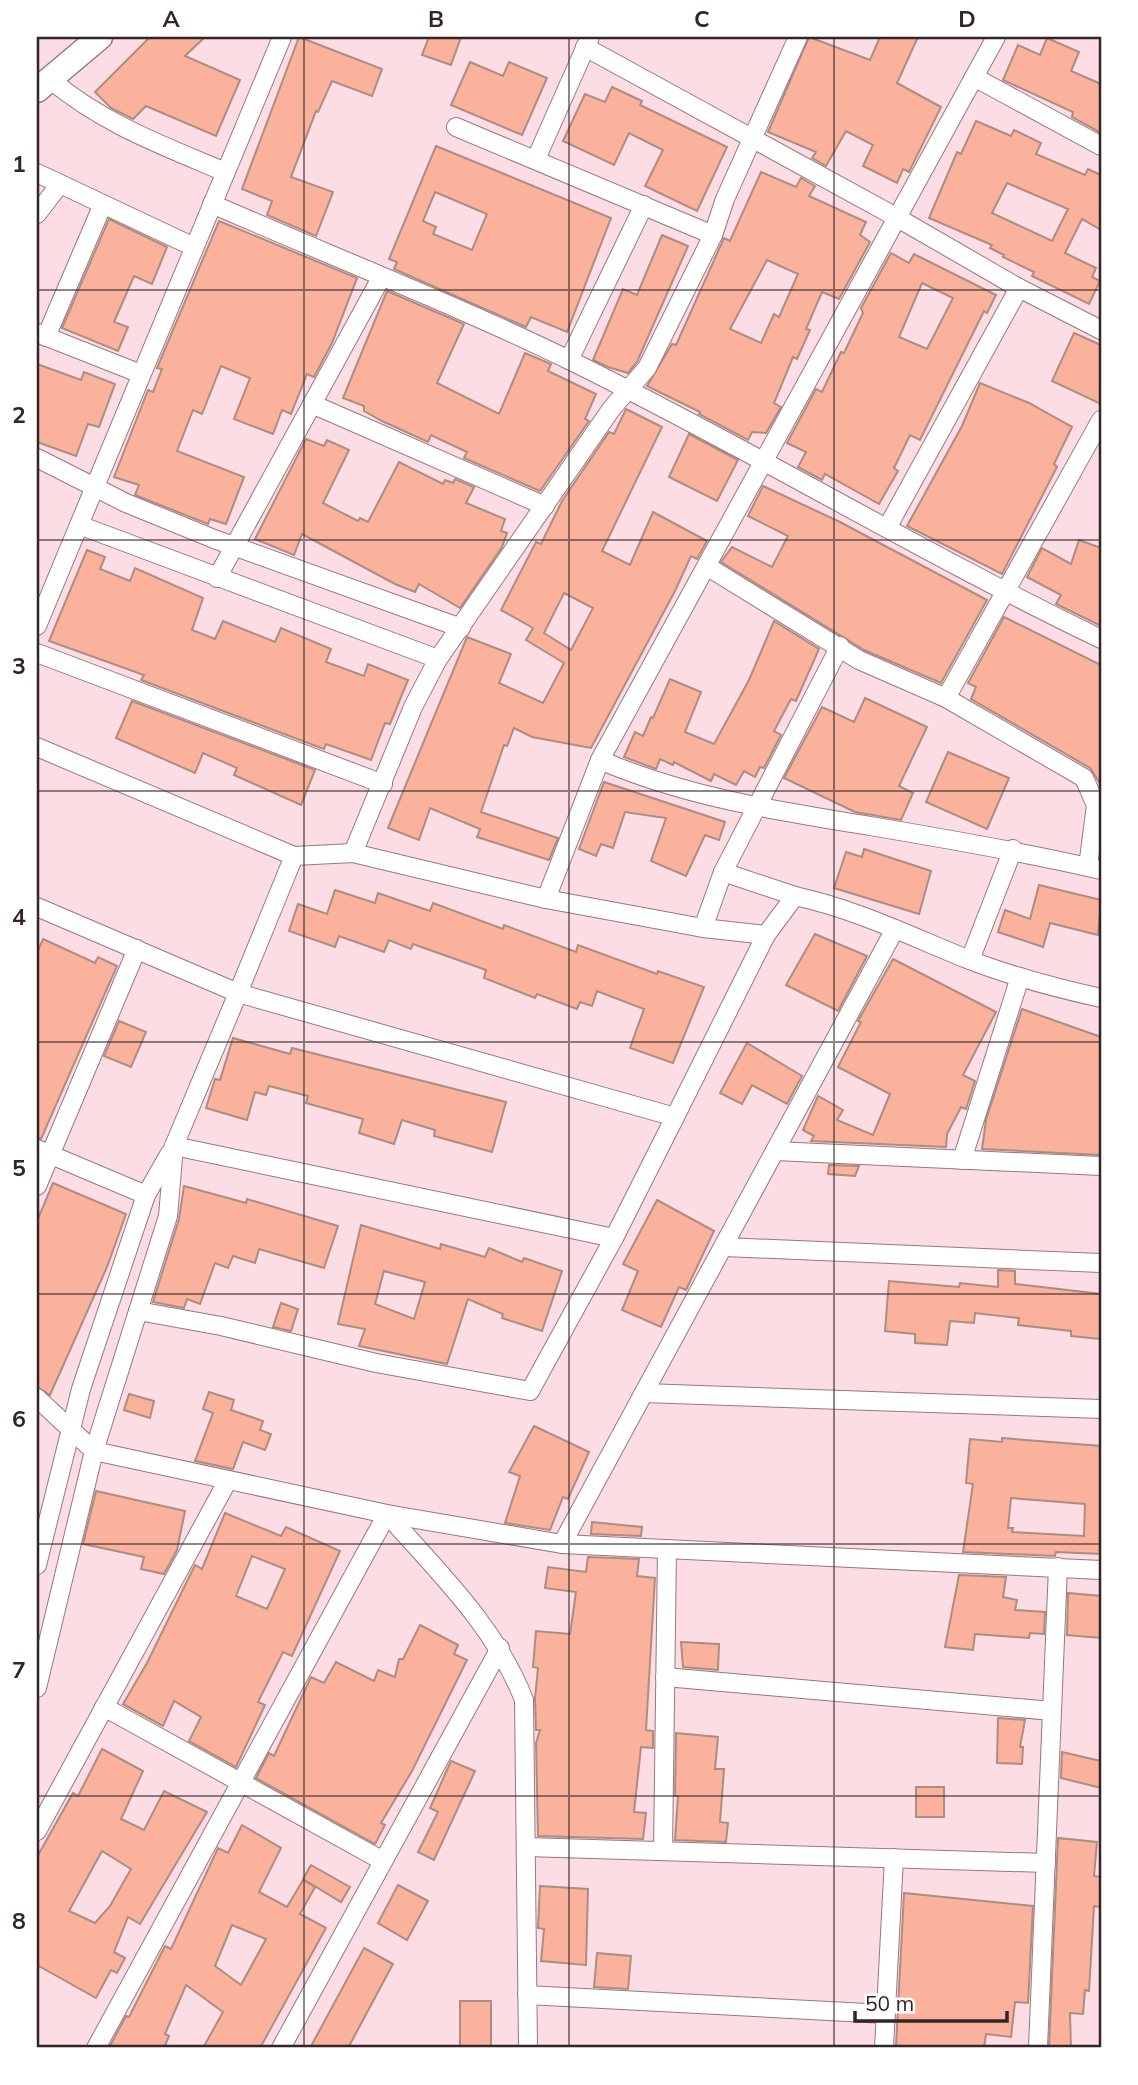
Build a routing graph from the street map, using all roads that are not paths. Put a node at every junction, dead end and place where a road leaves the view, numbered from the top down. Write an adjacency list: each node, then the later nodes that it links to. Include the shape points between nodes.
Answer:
1 (100, 37): 7 (main road)
2 (282, 37): 13 (street)
3 (798, 37): 9 (street)
4 (996, 37): 6 (street)
5 (588, 42): 9 (street); 11 (street)
6 (974, 77): 10 (street); 19 (street)
7 (43, 85): 13 (street, via 125,130)
8 (456, 127): 11 (street)
9 (751, 140): 19 (street); 20 (street)
10 (1101, 146)
11 (536, 159): 17 (street)
12 (37, 173): 14 (street)
13 (225, 173): 16 (street)
14 (60, 184): 15 (street); 18 (street)
15 (103, 204): 21 (street); 25 (street)
16 (212, 204): 21 (street); 22 (street)
17 (644, 205): 20 (street); 26 (street)
18 (37, 214)
19 (896, 216): 23 (street); 32 (street)
20 (713, 235): 28 (street, via 647,368)
21 (194, 247): 27 (street)
22 (381, 278): 26 (street); 29 (street)
23 (1019, 288): 24 (street); 36 (street)
24 (1101, 330)
25 (41, 335): 27 (street)
26 (569, 360): 28 (street)
27 (141, 374): 33 (street)
28 (630, 391): 32 (street); 34 (street, via 612,408)
29 (312, 404): 34 (street); 37 (street)
30 (1101, 420): 40 (street)
31 (37, 458): 33 (street)
32 (763, 460): 36 (street); 38 (street)
33 (94, 486): 35 (street); 37 (street)
34 (545, 506): 42 (street)
35 (79, 525): 39 (street); 41 (street)
36 (887, 528): 40 (street)
37 (234, 546): 39 (street); 42 (street)
38 (708, 567): 44 (street); 49 (street)
39 (217, 578): 46 (street)
40 (1007, 594): 43 (street); 47 (street)
41 (37, 626)
42 (461, 628): 46 (street)
43 (1101, 639)
44 (840, 646): 47 (street, via 859,660); 51 (street)
45 (37, 653): 50 (street)
46 (438, 659): 50 (street, via 413,707)
47 (946, 698): 55 (street, via 1084,778 1096,805)
48 (37, 747): 54 (street)
49 (600, 760): 51 (street, via 638,776); 58 (street)
50 (383, 784): 53 (street)
51 (757, 807): 52 (street); 56 (street)
52 (1013, 849): 55 (street); 64 (street)
53 (353, 853): 54 (street); 58 (street)
54 (295, 856): 66 (street)
55 (1095, 868)
56 (723, 872): 57 (street); 60 (street)
57 (795, 896): 61 (street, via 839,905); 62 (street)
58 (546, 899): 60 (street)
59 (37, 907): 63 (street)
60 (703, 928): 62 (street)
61 (895, 929): 64 (street); 71 (street)
62 (766, 934): 68 (street)
63 (137, 949): 66 (street); 70 (street)
64 (970, 960): 65 (street)
65 (1020, 977): 67 (street); 72 (street)
66 (238, 993): 68 (street); 69 (street)
67 (1101, 998)
68 (675, 1117): 76 (street)
69 (174, 1146): 75 (street); 76 (street); 79 (street, via 168,1216)
70 (43, 1151): 74 (street); 75 (street)
71 (775, 1151): 72 (street); 77 (street)
72 (962, 1160): 73 (street)
73 (1101, 1166)
74 (37, 1186)
75 (146, 1195): 83 (street)
76 (614, 1238): 79 (street, via 530,1391)
77 (724, 1247): 78 (street); 80 (street)
78 (1101, 1263)
79 (138, 1311): 84 (street)
80 (644, 1393): 82 (street); 87 (street)
81 (37, 1398): 83 (street)
82 (1101, 1409)
83 (70, 1426): 84 (street); 89 (street)
84 (94, 1451): 85 (street); 94 (street)
85 (228, 1480): 86 (street); 95 (street)
86 (387, 1514): 87 (street); 92 (street); 97 (street)
87 (562, 1544): 88 (street)
88 (667, 1549): 90 (street); 93 (street)
89 (37, 1564)
90 (1058, 1567): 91 (street); 96 (street)
91 (1101, 1570)
92 (500, 1648): 99 (street, via 524,1700); 102 (street)
93 (665, 1677): 96 (street); 100 (street)
94 (37, 1688)
95 (104, 1707): 97 (street); 98 (street)
96 (1052, 1712): 103 (street)
97 (239, 1784): 102 (street); 106 (street)
98 (37, 1831)
99 (526, 1847): 100 (street); 104 (street)
100 (663, 1851): 101 (street)
101 (894, 1858): 103 (street); 105 (street)
102 (383, 1861): 107 (street)
103 (1046, 1863): 110 (street)
104 (527, 1995): 105 (street); 108 (street)
105 (886, 2014): 109 (street)
106 (96, 2048)
107 (281, 2048)
108 (528, 2048)
109 (884, 2048)
110 (1038, 2048)

